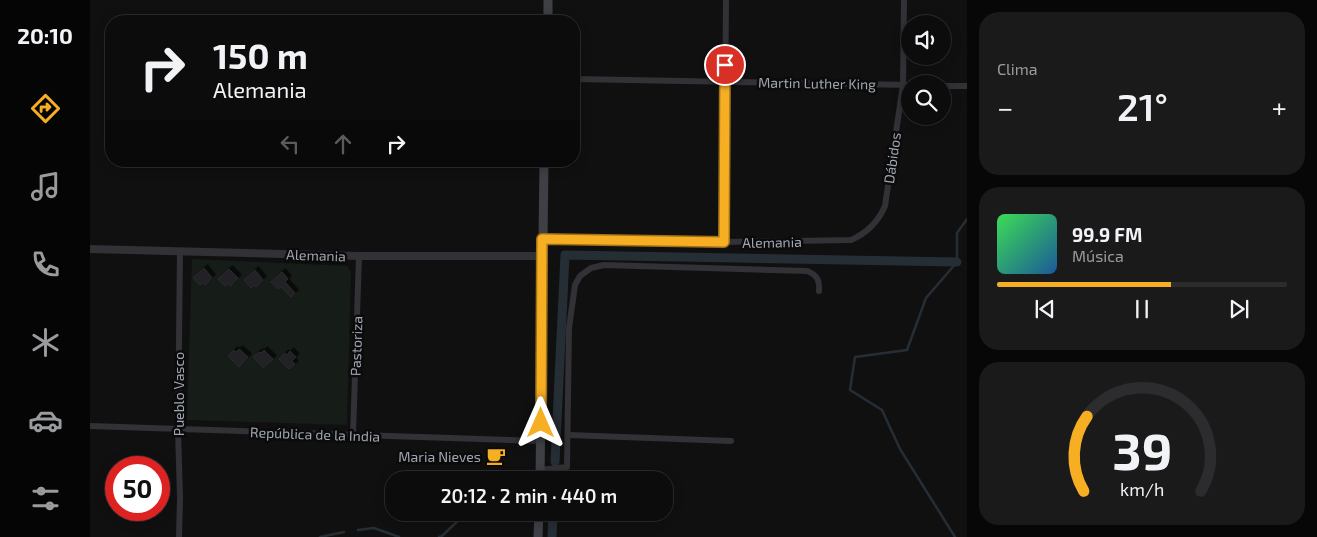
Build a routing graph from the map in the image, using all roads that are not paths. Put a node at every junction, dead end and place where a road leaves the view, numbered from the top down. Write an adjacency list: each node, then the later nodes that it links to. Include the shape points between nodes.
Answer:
1 (548, 0): 4 (main road)
2 (726, 0): 7 (street)
3 (904, 0): 5 (street, Dábidos)
4 (548, 15)
5 (902, 75)
6 (580, 79): 7 (street, Martin Luther King)
7 (724, 82): 8 (street, Martin Luther King); 15 (street)
8 (901, 85)
9 (951, 86): 10 (street)
10 (967, 86)
11 (901, 92): 13 (street, Dábidos, via 885,206)
12 (544, 167): 14 (main road)
13 (875, 222): 15 (street, Alemania, via 852,240)
14 (542, 239): 15 (street, Alemania); 19 (main road)
15 (724, 242)
16 (90, 249): 17 (street, Alemania)
17 (180, 251): 18 (street, Alemania); 22 (street, Pueblo Vasco)
18 (358, 256): 19 (street, Alemania); 23 (street, Pastoriza)
19 (542, 256): 25 (main road)
20 (820, 291): 24 (street, Alemania, via 820,282 807,270 604,265 591,268 580,276 575,285 569,328)
21 (90, 426): 22 (street, República de la India)
22 (178, 429): 23 (street, República de la India); 29 (street, Pueblo Vasco)
23 (353, 435): 25 (street, República de la India)
24 (569, 435): 26 (street); 27 (street, via 567,467)
25 (541, 441): 27 (main road)
26 (732, 441)
27 (540, 470)
28 (539, 521): 30 (main road)
29 (179, 537)
30 (538, 537)

